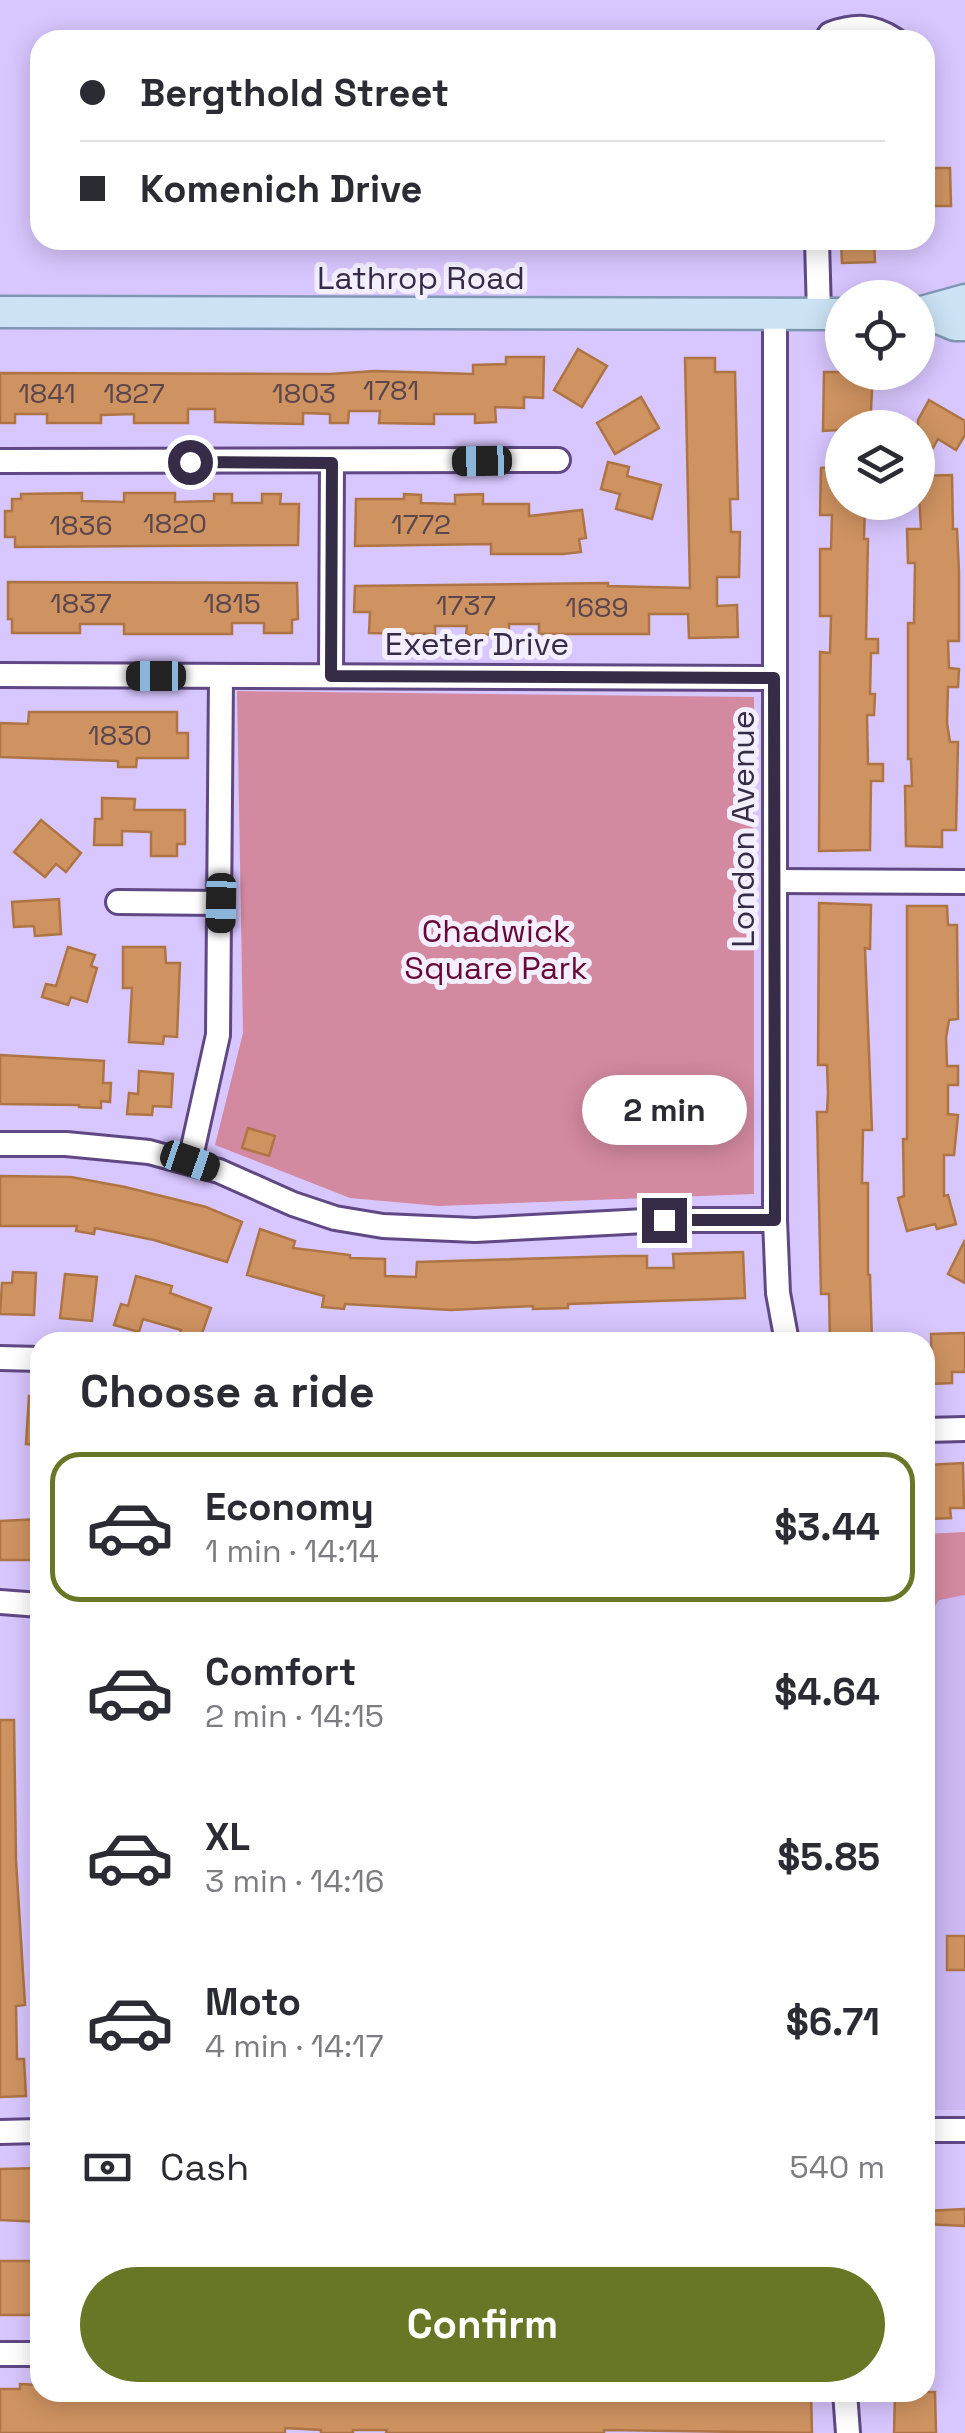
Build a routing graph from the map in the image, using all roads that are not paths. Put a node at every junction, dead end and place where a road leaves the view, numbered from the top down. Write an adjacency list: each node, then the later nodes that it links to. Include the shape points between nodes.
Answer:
1 (846, 30): 2 (street)
2 (879, 30)
3 (819, 250): 4 (street)
4 (825, 286)
5 (965, 300): 6 (main road)
6 (935, 309)
7 (0, 312): 8 (main road, Lathrop Road)
8 (775, 314): 9 (main road, Lathrop Road); 18 (street, London Avenue)
9 (825, 314)
10 (935, 318): 11 (main road)
11 (965, 325)
12 (558, 460): 14 (street)
13 (0, 462): 14 (street)
14 (332, 463): 17 (street)
15 (0, 674): 16 (street, Exeter Drive)
16 (221, 676): 17 (street, Exeter Drive); 22 (street)
17 (331, 676): 18 (street, Exeter Drive)
18 (774, 678): 19 (street, London Avenue)
19 (776, 881): 20 (street); 25 (street, London Avenue)
20 (965, 882)
21 (118, 902): 22 (street)
22 (221, 903): 24 (street, via 218,1035)
23 (0, 1144): 24 (street, via 66,1144)
24 (190, 1161): 25 (street, via 292,1204 382,1226 476,1230)
25 (775, 1220): 26 (street, London Avenue)
26 (785, 1332)
27 (0, 1358): 28 (street)
28 (30, 1359)
29 (965, 1429): 30 (street)
30 (935, 1430)
31 (0, 1602): 32 (street)
32 (30, 1604)
33 (935, 2130): 34 (street)
34 (965, 2130)
35 (30, 2131): 36 (street)
36 (0, 2132)
37 (0, 2354): 38 (street)
38 (30, 2354)
39 (846, 2402): 40 (street)
40 (848, 2433)

